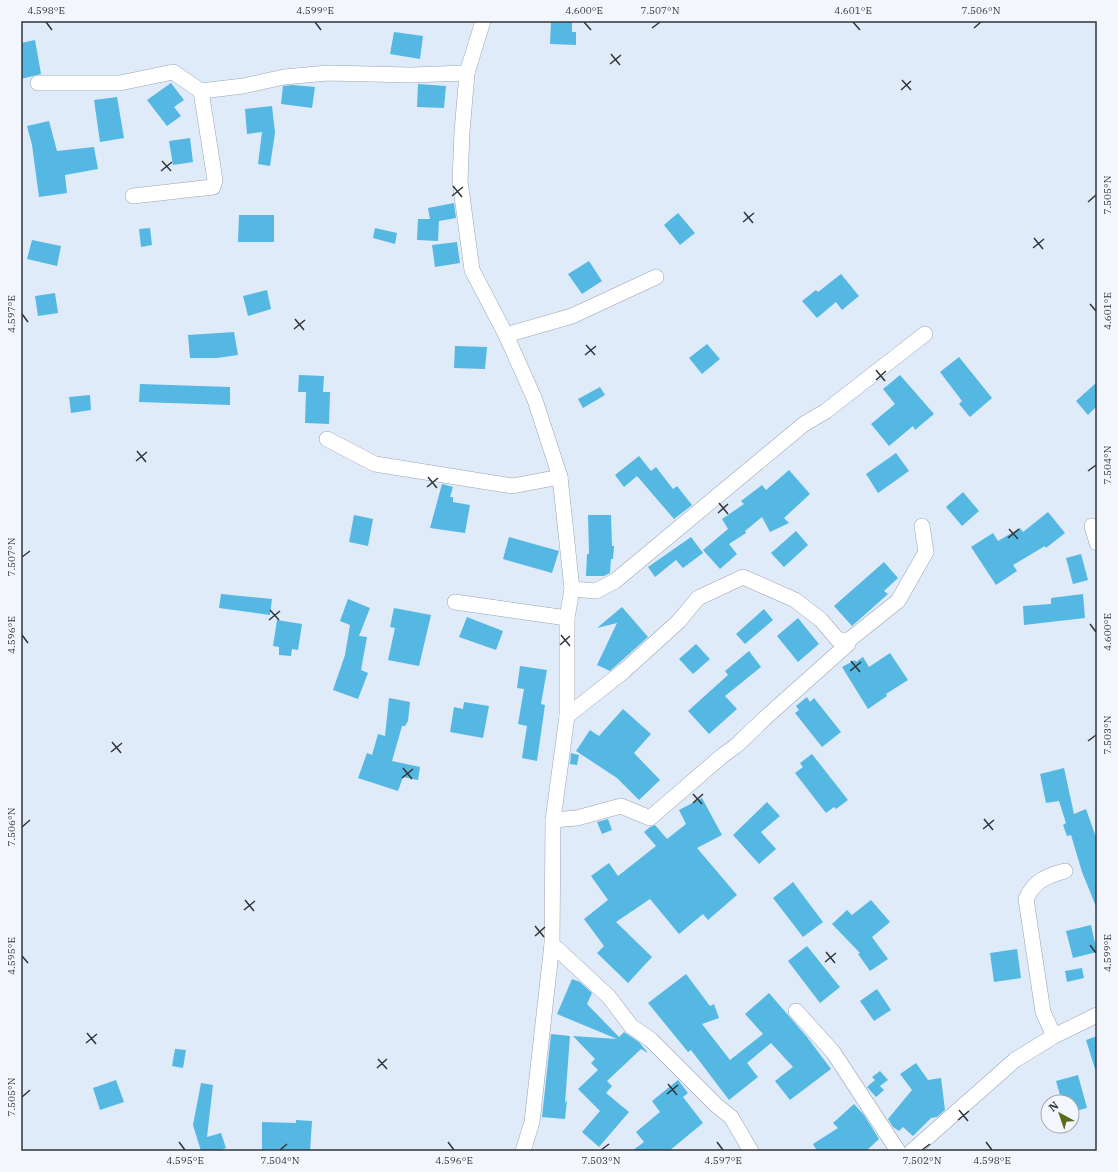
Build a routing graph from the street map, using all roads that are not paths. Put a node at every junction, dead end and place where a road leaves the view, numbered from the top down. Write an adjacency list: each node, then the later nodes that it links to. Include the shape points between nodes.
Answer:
1 (483, 21): 2 (street)
2 (468, 73): 4 (street, via 328,73 284,77 243,86); 8 (street, via 460,181 472,270)
3 (38, 83): 4 (street, via 120,83 173,72)
4 (201, 91): 5 (street, via 215,180 213,187)
5 (133, 196)
6 (656, 277): 8 (street, via 572,316)
7 (925, 334): 14 (street, via 826,411 804,424 615,581 596,591)
8 (506, 335): 10 (street, via 534,400)
9 (327, 439): 10 (street, via 375,464 512,486)
10 (560, 477): 14 (street)
11 (922, 526): 17 (street, via 926,552 898,601)
12 (1092, 526): 13 (street)
13 (1097, 543)
14 (572, 589): 16 (street)
15 (455, 602): 16 (street)
16 (567, 618): 18 (street)
17 (849, 640): 18 (street, via 838,640 821,620 795,600 743,577 698,598 679,621 624,671); 19 (street, via 848,644 737,745 650,818 621,806 577,818)
18 (567, 716): 19 (street)
19 (553, 820): 21 (street)
20 (1064, 871): 24 (street, via 1049,875 1031,887 1026,899 1043,1012)
21 (552, 944): 25 (street, via 532,1122); 26 (street, via 610,997 630,1026 651,1040 731,1117)
22 (796, 1011): 27 (street, via 833,1052)
23 (1097, 1015): 24 (street)
24 (1054, 1036): 28 (street, via 1015,1060)
25 (523, 1151)
26 (752, 1151)
27 (898, 1151)
28 (912, 1151)

